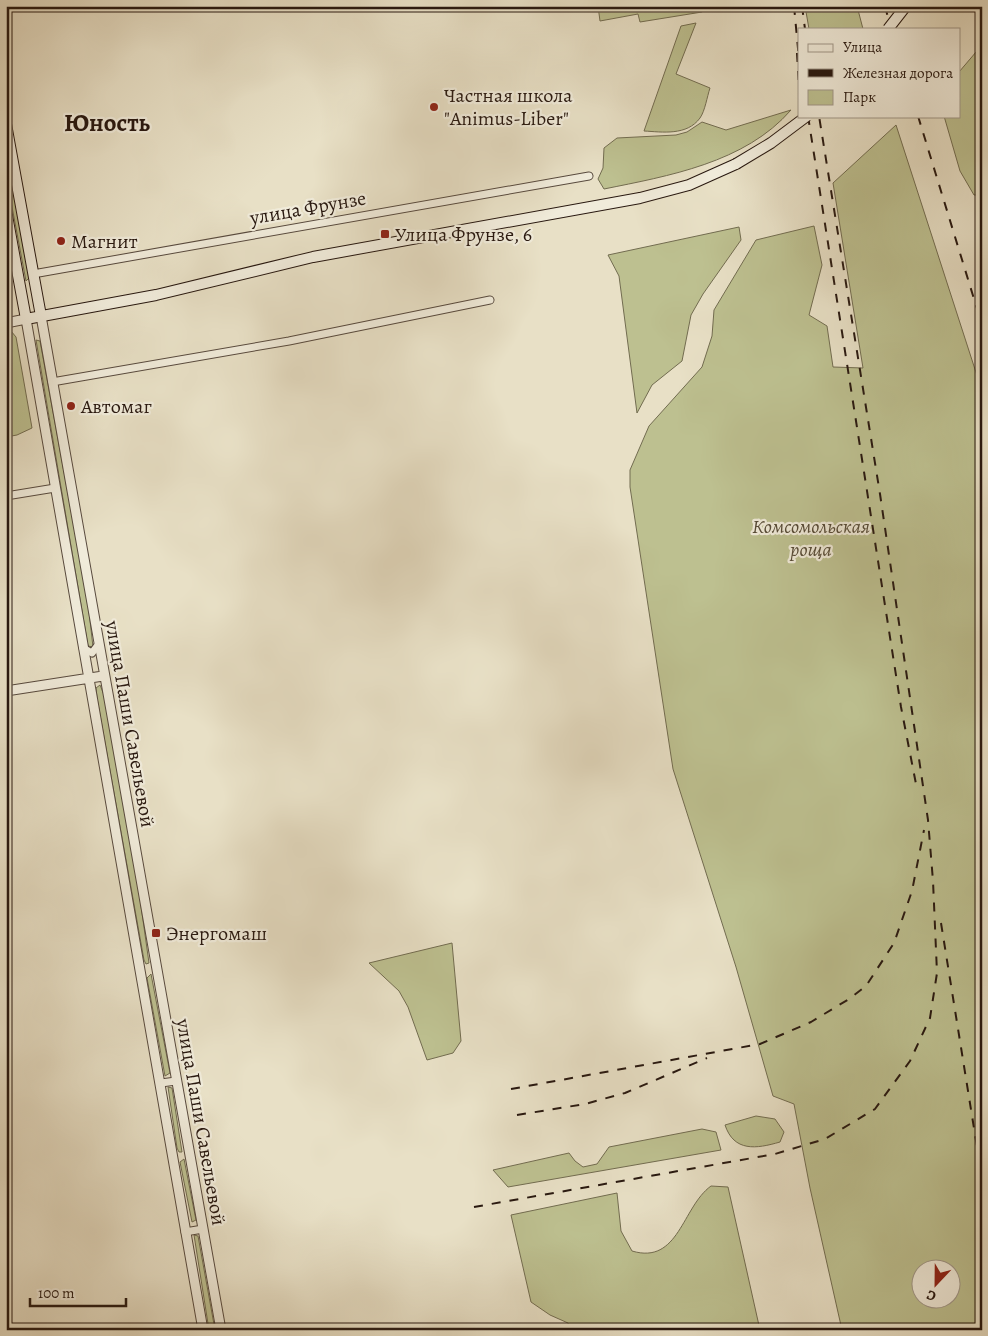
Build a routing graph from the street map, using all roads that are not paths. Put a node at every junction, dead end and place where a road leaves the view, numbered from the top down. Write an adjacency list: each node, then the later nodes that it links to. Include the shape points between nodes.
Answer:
1 (906, 6): 2 (main road, bridge)
2 (889, 28)
3 (804, 118): 9 (main road, bridge, via 772,143 736,164 689,185 640,198 313,257 156,295)
4 (6, 124): 7 (main road, улица Паши Савельевой)
5 (589, 176): 7 (street, улица Фрунзе)
6 (6, 210): 10 (main road, улица Паши Савельевой)
7 (33, 274): 9 (main road, улица Паши Савельевой)
8 (490, 300): 12 (street)
9 (40, 316): 10 (main road); 12 (street, улица Паши Савельевой)
10 (26, 319): 11 (street); 13 (street, улица Паши Савельевой)
11 (6, 323)
12 (52, 382): 15 (street, улица Паши Савельевой)
13 (55, 488): 14 (street); 16 (street, улица Паши Савельевой)
14 (6, 496)
15 (98, 645): 16 (street, via 92,653); 17 (street, улица Паши Савельевой)
16 (83, 648): 18 (street, улица Паши Савельевой)
17 (103, 676): 18 (street); 20 (street, улица Паши Савельевой)
18 (88, 678): 19 (street); 21 (street, улица Паши Савельевой)
19 (6, 691)
20 (176, 1081): 21 (street); 22 (street, улица Паши Савельевой)
21 (161, 1083): 23 (street, улица Паши Савельевой)
22 (203, 1229): 23 (street); 25 (street, улица Паши Савельевой)
23 (184, 1232): 24 (street, улица Паши Савельевой)
24 (203, 1330)
25 (221, 1330)

